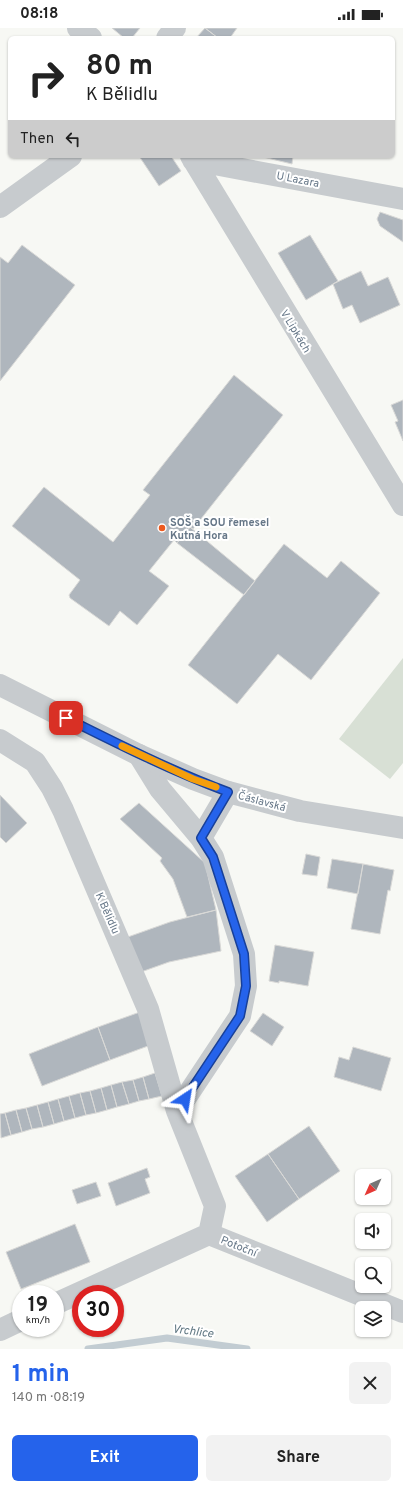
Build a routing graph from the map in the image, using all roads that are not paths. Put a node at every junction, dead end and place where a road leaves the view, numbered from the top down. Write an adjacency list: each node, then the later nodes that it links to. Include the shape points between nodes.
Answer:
1 (78, 28): 2 (street)
2 (88, 36)
3 (68, 158): 6 (street)
4 (192, 158): 5 (street, U Lazara); 7 (street, V Lipkách)
5 (403, 199)
6 (0, 208)
7 (403, 505)
8 (0, 685): 10 (street, Čáslavská)
9 (0, 740): 14 (street, K Bělidlu, via 35,762 63,810 148,1009)
10 (139, 755): 11 (street, Čáslavská); 13 (street, via 160,789)
11 (228, 792): 12 (street, Čáslavská, via 300,811); 13 (street)
12 (403, 828)
13 (201, 838): 14 (street, via 213,857 244,954 246,986 240,1016)
14 (177, 1111): 15 (street, K Bělidlu, via 215,1206)
15 (209, 1234): 16 (street, Potoční); 17 (street, Potoční)
16 (64, 1300)
17 (403, 1312)
18 (12, 1324): 19 (street)
19 (0, 1330)

